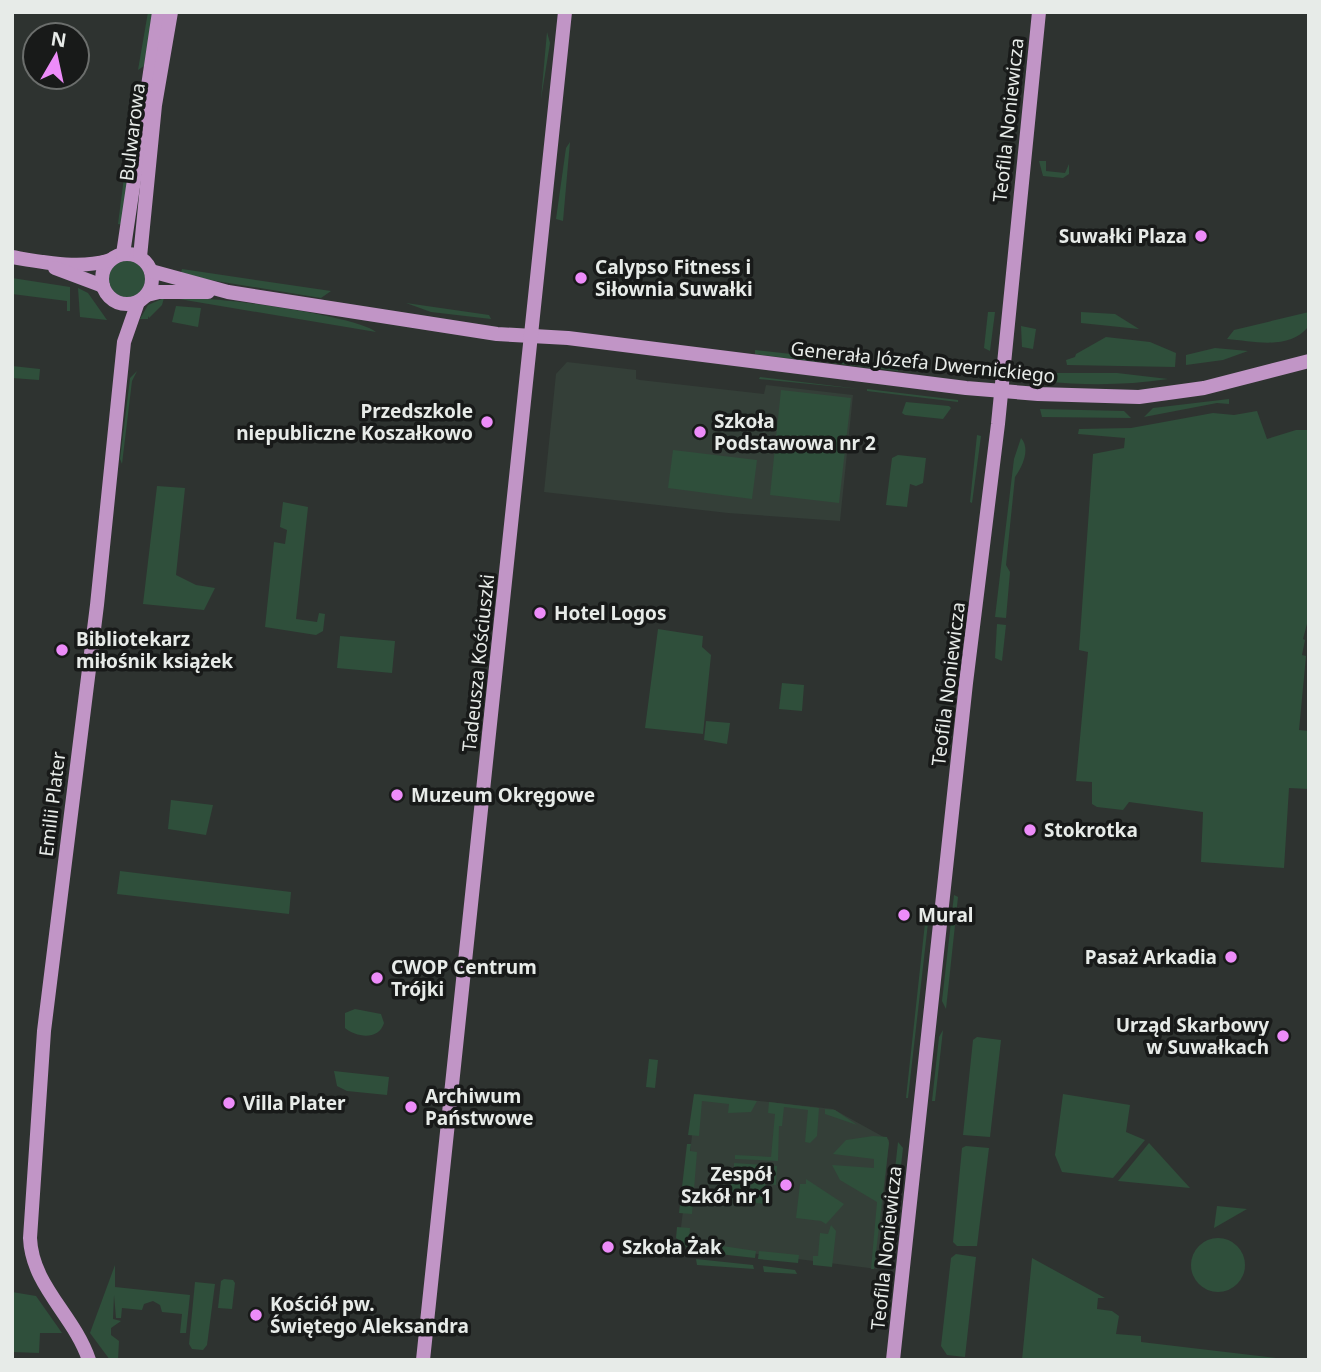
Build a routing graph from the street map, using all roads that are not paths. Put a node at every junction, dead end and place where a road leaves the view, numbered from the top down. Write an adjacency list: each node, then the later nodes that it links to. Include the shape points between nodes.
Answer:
1 (159, 12): 5 (street, Bulwarowa)
2 (171, 12): 6 (street, Bulwarowa, via 155,105)
3 (565, 12): 13 (street, Tadeusza Kościuszki)
4 (1039, 12): 16 (street, Teofila Noniewicza)
5 (116, 257): 6 (street); 7 (street, via 97,264); 9 (street, via 102,272)
6 (139, 257): 8 (street)
7 (18, 258): 9 (street)
8 (151, 271): 10 (street); 11 (street, via 152,283)
9 (103, 286): 12 (street)
10 (228, 292): 11 (street, via 159,292); 13 (street, Generała Józefa Dwernickiego)
11 (142, 298): 12 (street, via 127,304); 14 (street, Emilii Plater)
12 (114, 301): 14 (street, Emilii Plater)
13 (531, 337): 16 (street, Generała Józefa Dwernickiego); 18 (street, Tadeusza Kościuszki)
14 (124, 342): 17 (street, Emilii Plater, via 97,605 44,1031 30,1238 36,1271 78,1334)
15 (1309, 361): 16 (street, Generała Józefa Dwernickiego, via 1204,388 1139,397)
16 (1001, 391): 19 (street, Teofila Noniewicza)
17 (89, 1360)
18 (423, 1360)
19 (893, 1360)

